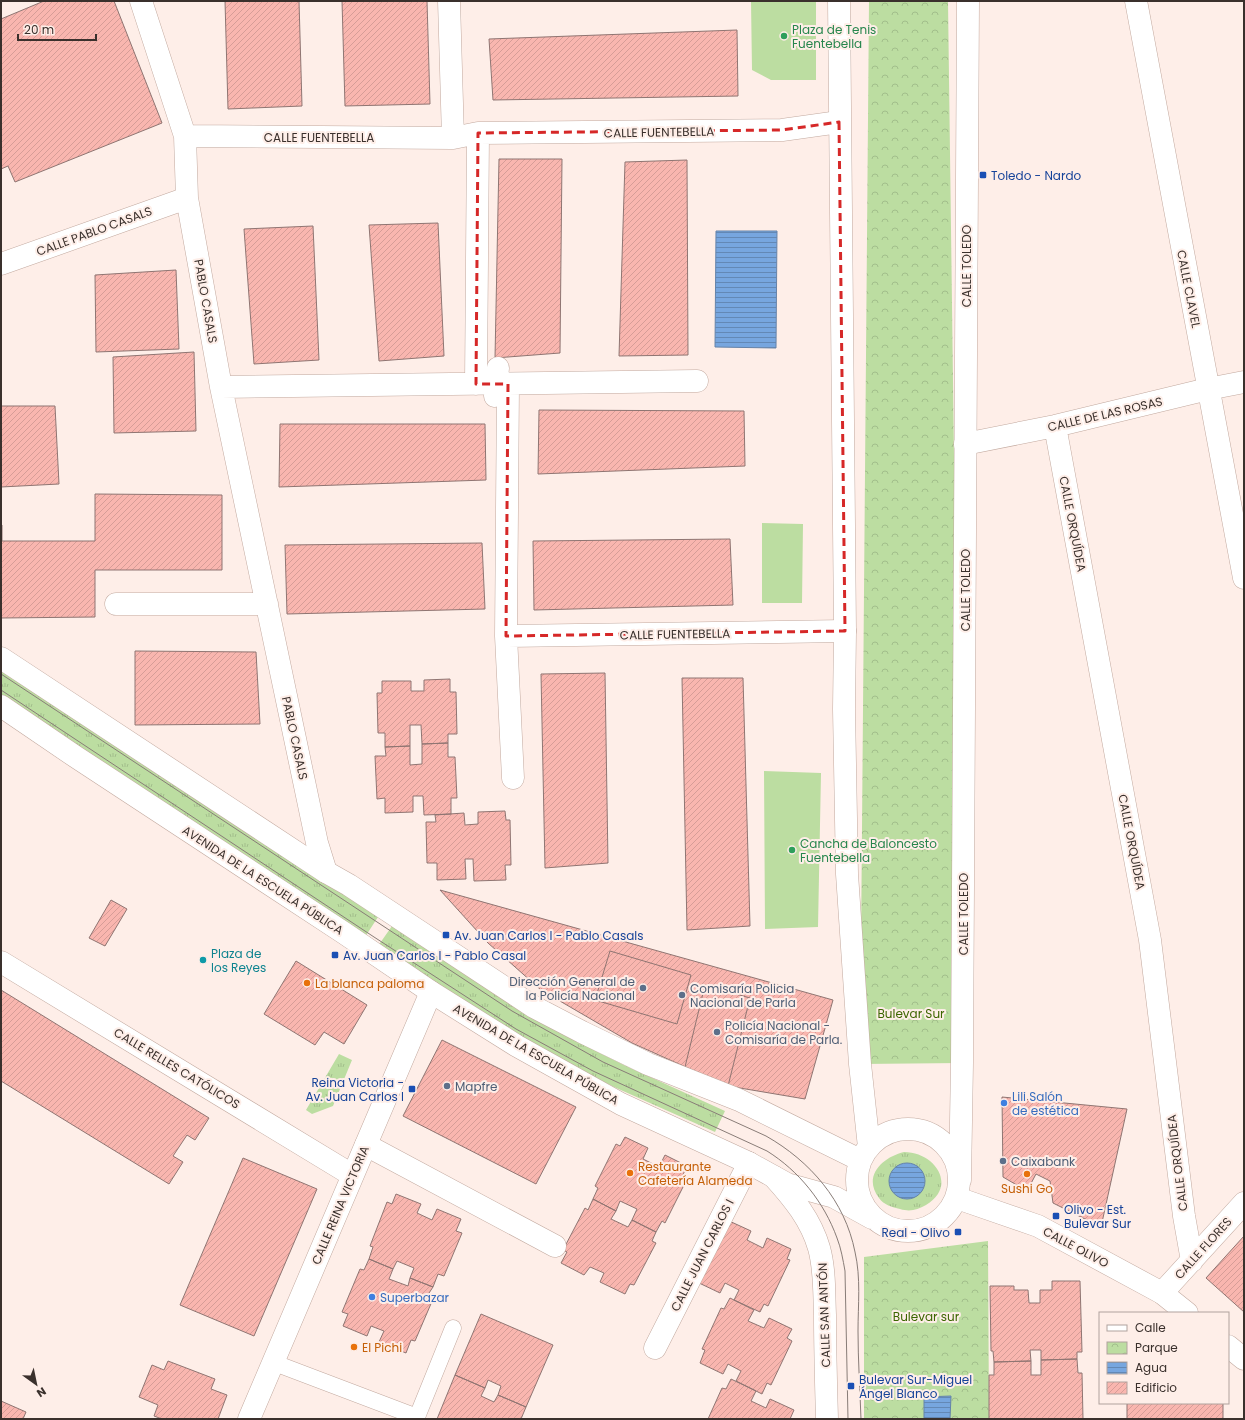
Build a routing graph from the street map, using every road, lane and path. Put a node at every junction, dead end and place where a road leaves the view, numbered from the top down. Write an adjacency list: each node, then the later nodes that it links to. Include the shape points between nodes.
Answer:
1 (141, 1): 8 (street, PABLO CASALS)
2 (449, 1): 9 (street)
3 (839, 1): 6 (street)
4 (968, 1): 18 (street, CALLE TOLEDO)
5 (1136, 1): 16 (street, CALLE CLAVEL)
6 (840, 122): 7 (street, CALLE FUENTEBELLA, via 782,130); 22 (street)
7 (478, 133): 9 (street, CALLE FUENTEBELLA); 14 (street)
8 (185, 136): 9 (street, CALLE FUENTEBELLA); 10 (street, PABLO CASALS)
9 (453, 138)
10 (187, 198): 11 (street, CALLE PABLO CASALS); 15 (street, PABLO CASALS)
11 (1, 264)
12 (697, 381): 14 (street)
13 (1244, 382): 16 (street, CALLE DE LAS ROSAS)
14 (495, 383): 15 (street); 23 (street)
15 (221, 387): 21 (street, PABLO CASALS)
16 (1208, 389): 17 (street, CALLE DE LAS ROSAS); 19 (street, CALLE CLAVEL)
17 (1055, 426): 18 (street, CALLE DE LAS ROSAS); 39 (street, CALLE ORQUÍDEA, via 1150,940 1184,1216)
18 (965, 444): 35 (street, CALLE TOLEDO, via 962,1063)
19 (1244, 578)
20 (116, 604): 21 (street)
21 (267, 604): 27 (street, PABLO CASALS, via 317,843)
22 (845, 631): 23 (street, CALLE FUENTEBELLA); 31 (street, via 847,874)
23 (506, 636): 26 (street)
24 (1, 658): 27 (street)
25 (1, 706): 29 (street, AVENIDA DE LA ESCUELA PÚBLICA)
26 (513, 778)
27 (326, 872): 31 (street, via 504,988 555,1018 648,1064)
28 (1, 962): 33 (street, CALLE RELLES CATÓLICOS)
29 (431, 992): 30 (street, CALLE REINA VICTORIA); 32 (street, AVENIDA DE LA ESCUELA PÚBLICA, via 517,1046 621,1104)
30 (366, 1145): 33 (street, CALLE REINA VICTORIA); 38 (street)
31 (864, 1153): 35 (street, via 882,1135 897,1130 916,1129 926,1132 936,1136 948,1147 956,1161 959,1170); 37 (street, via 857,1172 856,1186 863,1206)
32 (749, 1164): 34 (street, AVENIDA DE LA ESCUELA PÚBLICA); 44 (street, CALLE JUAN CARLOS I)
33 (352, 1175): 46 (street, CALLE REINA VICTORIA)
34 (774, 1177): 37 (street, AVENIDA DE LA ESCUELA PÚBLICA, via 787,1184 834,1197); 48 (street, CALLE SAN ANTÓN, via 802,1212 820,1249 824,1292)
35 (958, 1189): 37 (street, AVENIDA DE LA ESCUELA PÚBLICA, via 949,1212 936,1224 918,1231 903,1232 888,1228); 40 (street, CALLE OLIVO, via 1038,1226)
36 (1244, 1203): 39 (street, CALLE FLORES)
37 (872, 1218)
38 (556, 1246)
39 (1192, 1260): 40 (street, CALLE FLORES)
40 (1162, 1293): 41 (street, CALLE OLIVO)
41 (1186, 1312)
42 (453, 1328): 46 (lane, via 417,1416)
43 (1229, 1347): 45 (street)
44 (655, 1348)
45 (1244, 1359)
46 (272, 1362): 47 (street, CALLE REINA VICTORIA)
47 (249, 1419)
48 (827, 1419)

